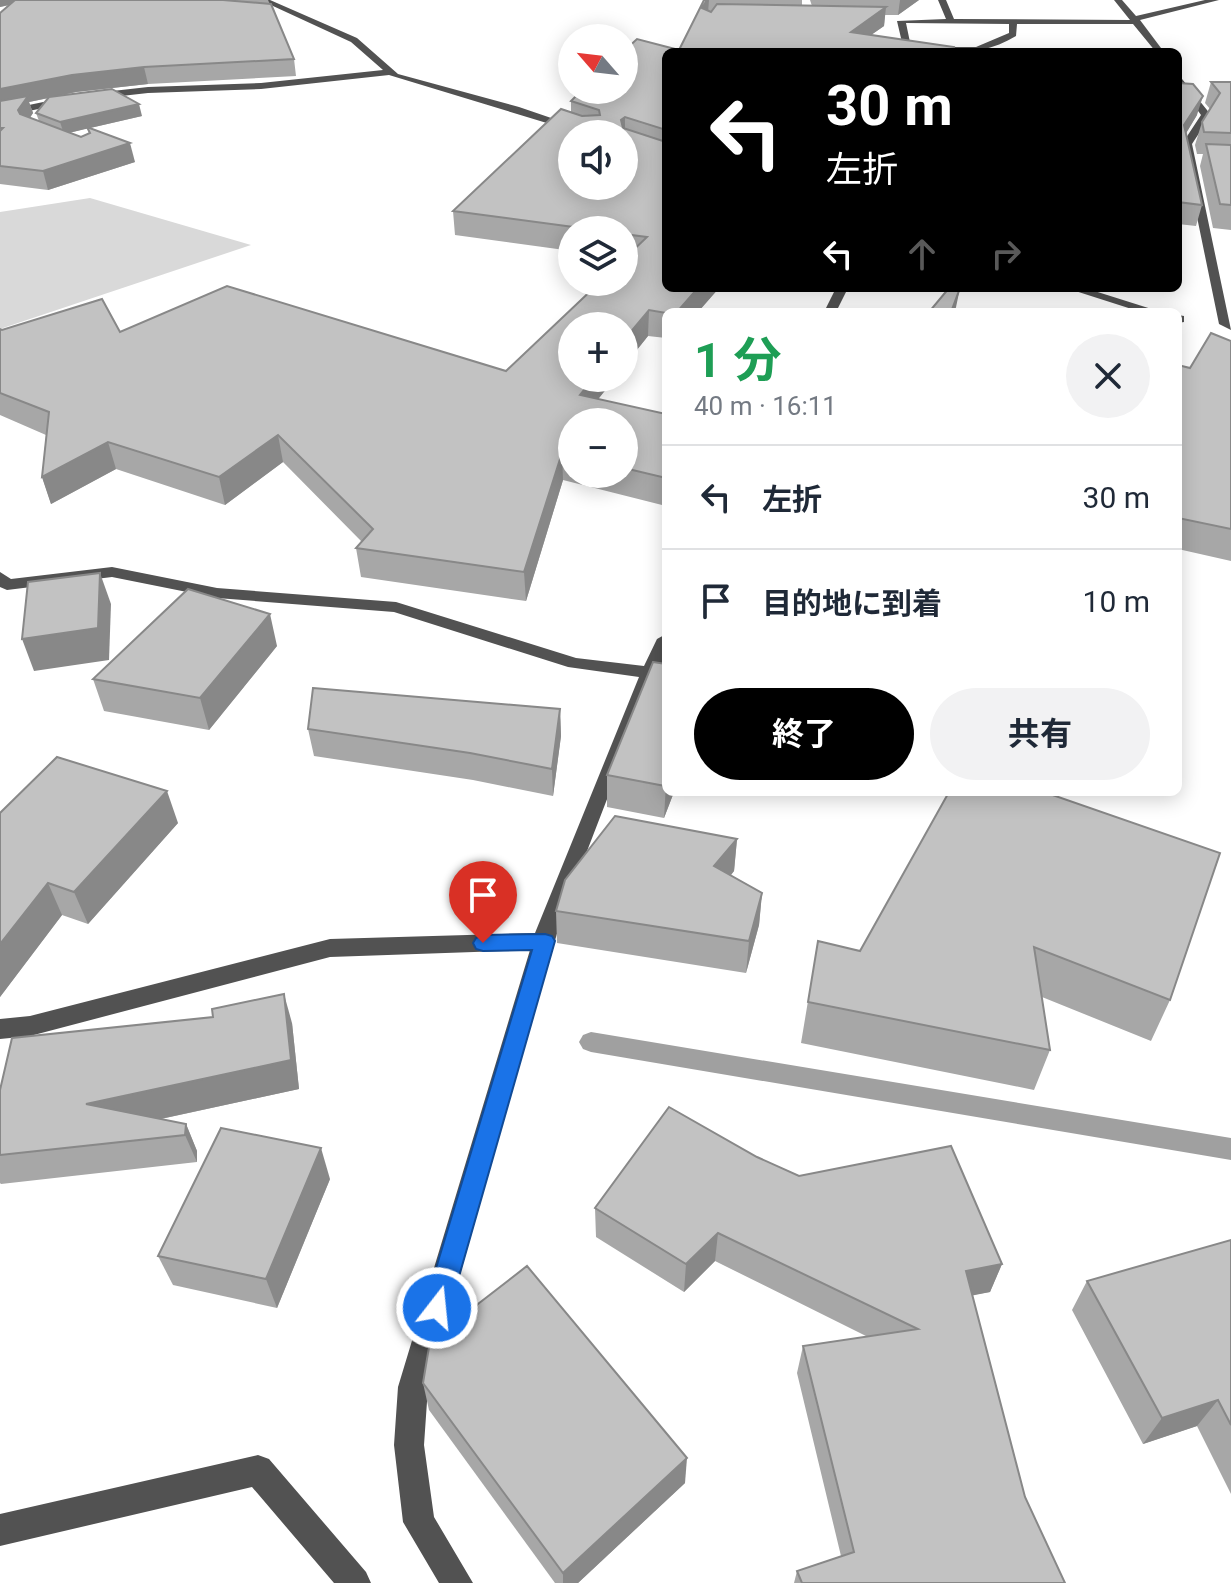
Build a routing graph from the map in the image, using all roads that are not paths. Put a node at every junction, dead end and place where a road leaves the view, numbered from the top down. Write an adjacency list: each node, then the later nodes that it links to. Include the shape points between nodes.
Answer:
1 (264, 0): 6 (street)
2 (942, 0): 10 (street)
3 (1118, 0): 11 (street)
4 (1215, 0): 11 (street)
5 (269, 14): 6 (street)
6 (296, 16): 15 (street, via 354,40)
7 (1013, 20): 10 (street); 11 (street); 13 (street, via 1013,34 999,45)
8 (886, 21): 9 (street)
9 (901, 21): 10 (street); 12 (street)
10 (951, 21)
11 (1137, 21): 14 (street)
12 (907, 48)
13 (983, 48)
14 (1157, 48)
15 (391, 72): 17 (street, via 261,86 148,90); 20 (street)
16 (1182, 82): 21 (street, via 1206,115 1187,144)
17 (47, 105): 18 (street); 19 (street)
18 (0, 114)
19 (38, 116)
20 (558, 123)
21 (1190, 160): 22 (street); 25 (street, via 1225,324)
22 (1204, 161)
23 (1086, 292): 24 (street)
24 (1141, 308)
25 (1231, 326)
26 (0, 577): 28 (street, via 7,585 112,572 217,593 396,607 574,663)
27 (662, 648): 28 (street)
28 (650, 673): 29 (street)
29 (545, 941): 30 (street, via 330,948 30,1026); 33 (street, via 413,1387 409,1445 419,1522)
30 (0, 1029)
31 (0, 1530): 32 (street, via 258,1470)
32 (355, 1583)
33 (457, 1583)

